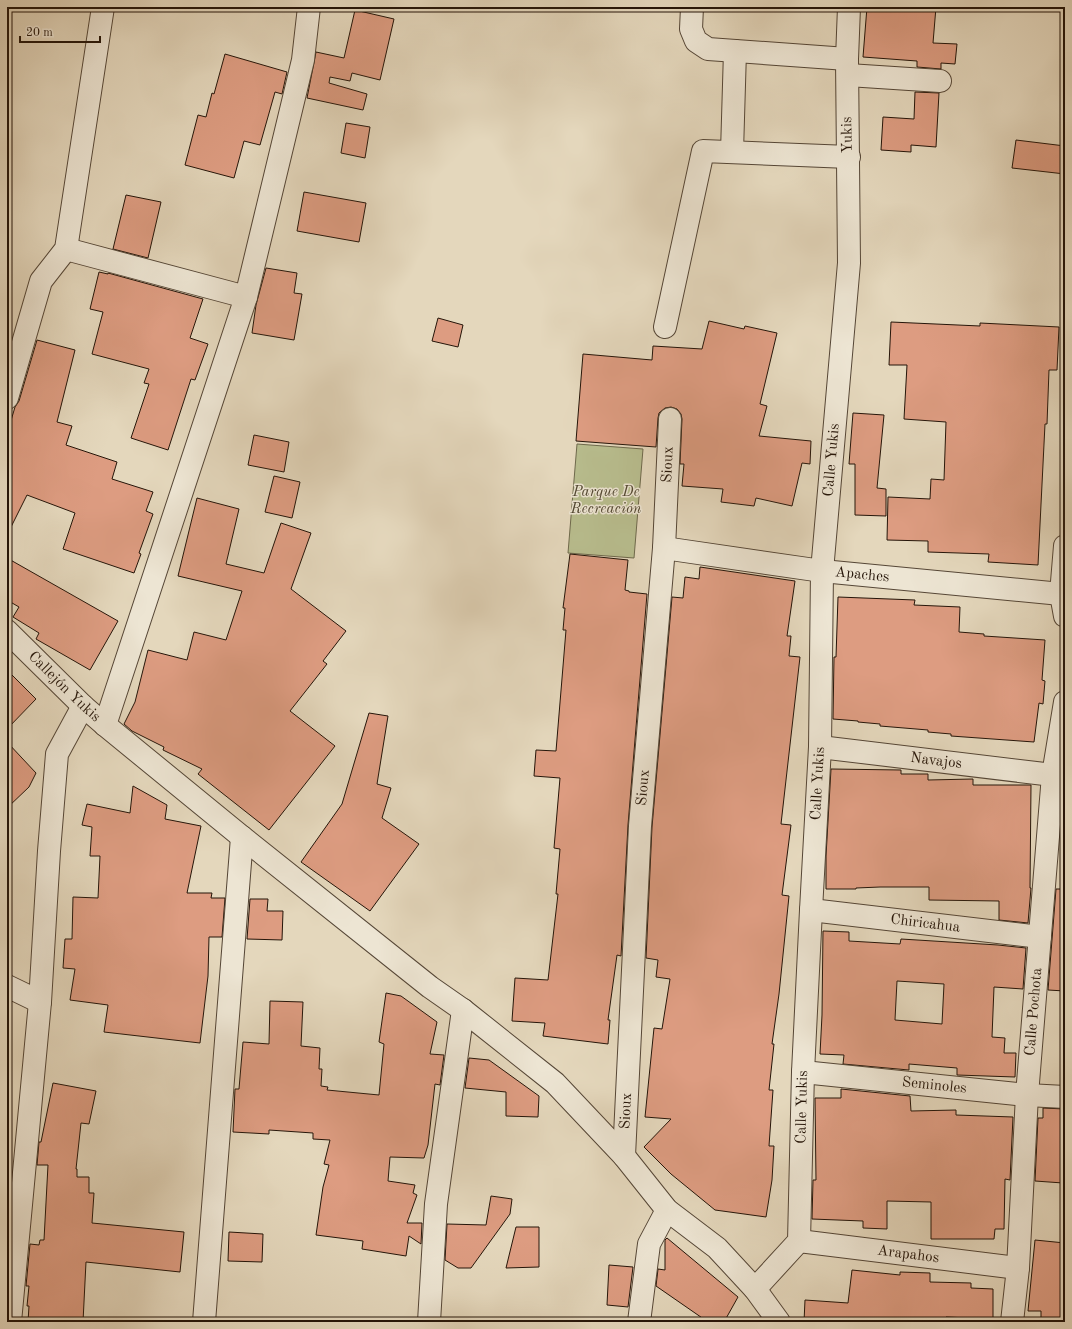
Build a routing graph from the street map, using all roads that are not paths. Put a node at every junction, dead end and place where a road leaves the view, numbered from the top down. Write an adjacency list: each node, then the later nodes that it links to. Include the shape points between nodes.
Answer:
1 (103, 7): 10 (street)
2 (309, 7): 12 (street, via 303,60)
3 (692, 7): 5 (street, via 691,29 696,41 708,48)
4 (848, 7): 6 (street, Yukis)
5 (734, 51): 6 (street); 8 (street)
6 (847, 67): 7 (street); 9 (street, Yukis)
7 (940, 81)
8 (732, 152): 9 (street); 13 (street, via 703,151)
9 (848, 157): 11 (street, Yukis)
10 (66, 249): 12 (street); 14 (street, via 41,281)
11 (849, 262): 18 (street, Calle Yukis)
12 (246, 297): 24 (street)
13 (665, 327)
14 (7, 398)
15 (670, 419): 17 (street, Sioux)
16 (1065, 546): 19 (street)
17 (664, 548): 18 (street, Apaches); 36 (street, Sioux, via 640,826)
18 (822, 571): 19 (street, Apaches); 25 (street, Calle Yukis)
19 (1061, 594): 20 (street)
20 (1065, 616)
21 (7, 631): 23 (street, Callejón Yukis)
22 (1065, 702): 26 (street, Calle Pochota)
23 (83, 706): 24 (street, Callejón Yukis); 31 (street, via 57,754)
24 (105, 725): 27 (street, Callejón Yukis)
25 (820, 747): 26 (street, Navajos); 28 (street, Calle Yukis)
26 (1053, 775): 29 (street, Calle Pochota)
27 (242, 837): 32 (street, Callejón Yukis); 43 (street)
28 (810, 910): 29 (street, Chiricahua); 33 (street, Calle Yukis)
29 (1040, 937): 34 (street, Calle Pochota)
30 (7, 986): 31 (street)
31 (40, 1002): 40 (street)
32 (463, 1010): 36 (street, Callejón Yukis, via 555,1084); 44 (street, via 436,1204)
33 (803, 1072): 34 (street, Seminoles); 38 (street, Calle Yukis)
34 (1027, 1095): 35 (street, Seminoles); 39 (street, Calle Pochota)
35 (1065, 1097)
36 (624, 1156): 37 (street, Callejón Yukis)
37 (666, 1210): 41 (street, Callejón Yukis, via 717,1248); 45 (street, via 649,1244)
38 (799, 1241): 39 (street, Arapahos); 41 (street)
39 (1018, 1268): 47 (street, Calle Pochota)
40 (10, 1287): 42 (street)
41 (755, 1289): 46 (street, Callejón Yukis)
42 (10, 1322)
43 (204, 1322)
44 (429, 1322)
45 (639, 1322)
46 (779, 1322)
47 (1012, 1322)

